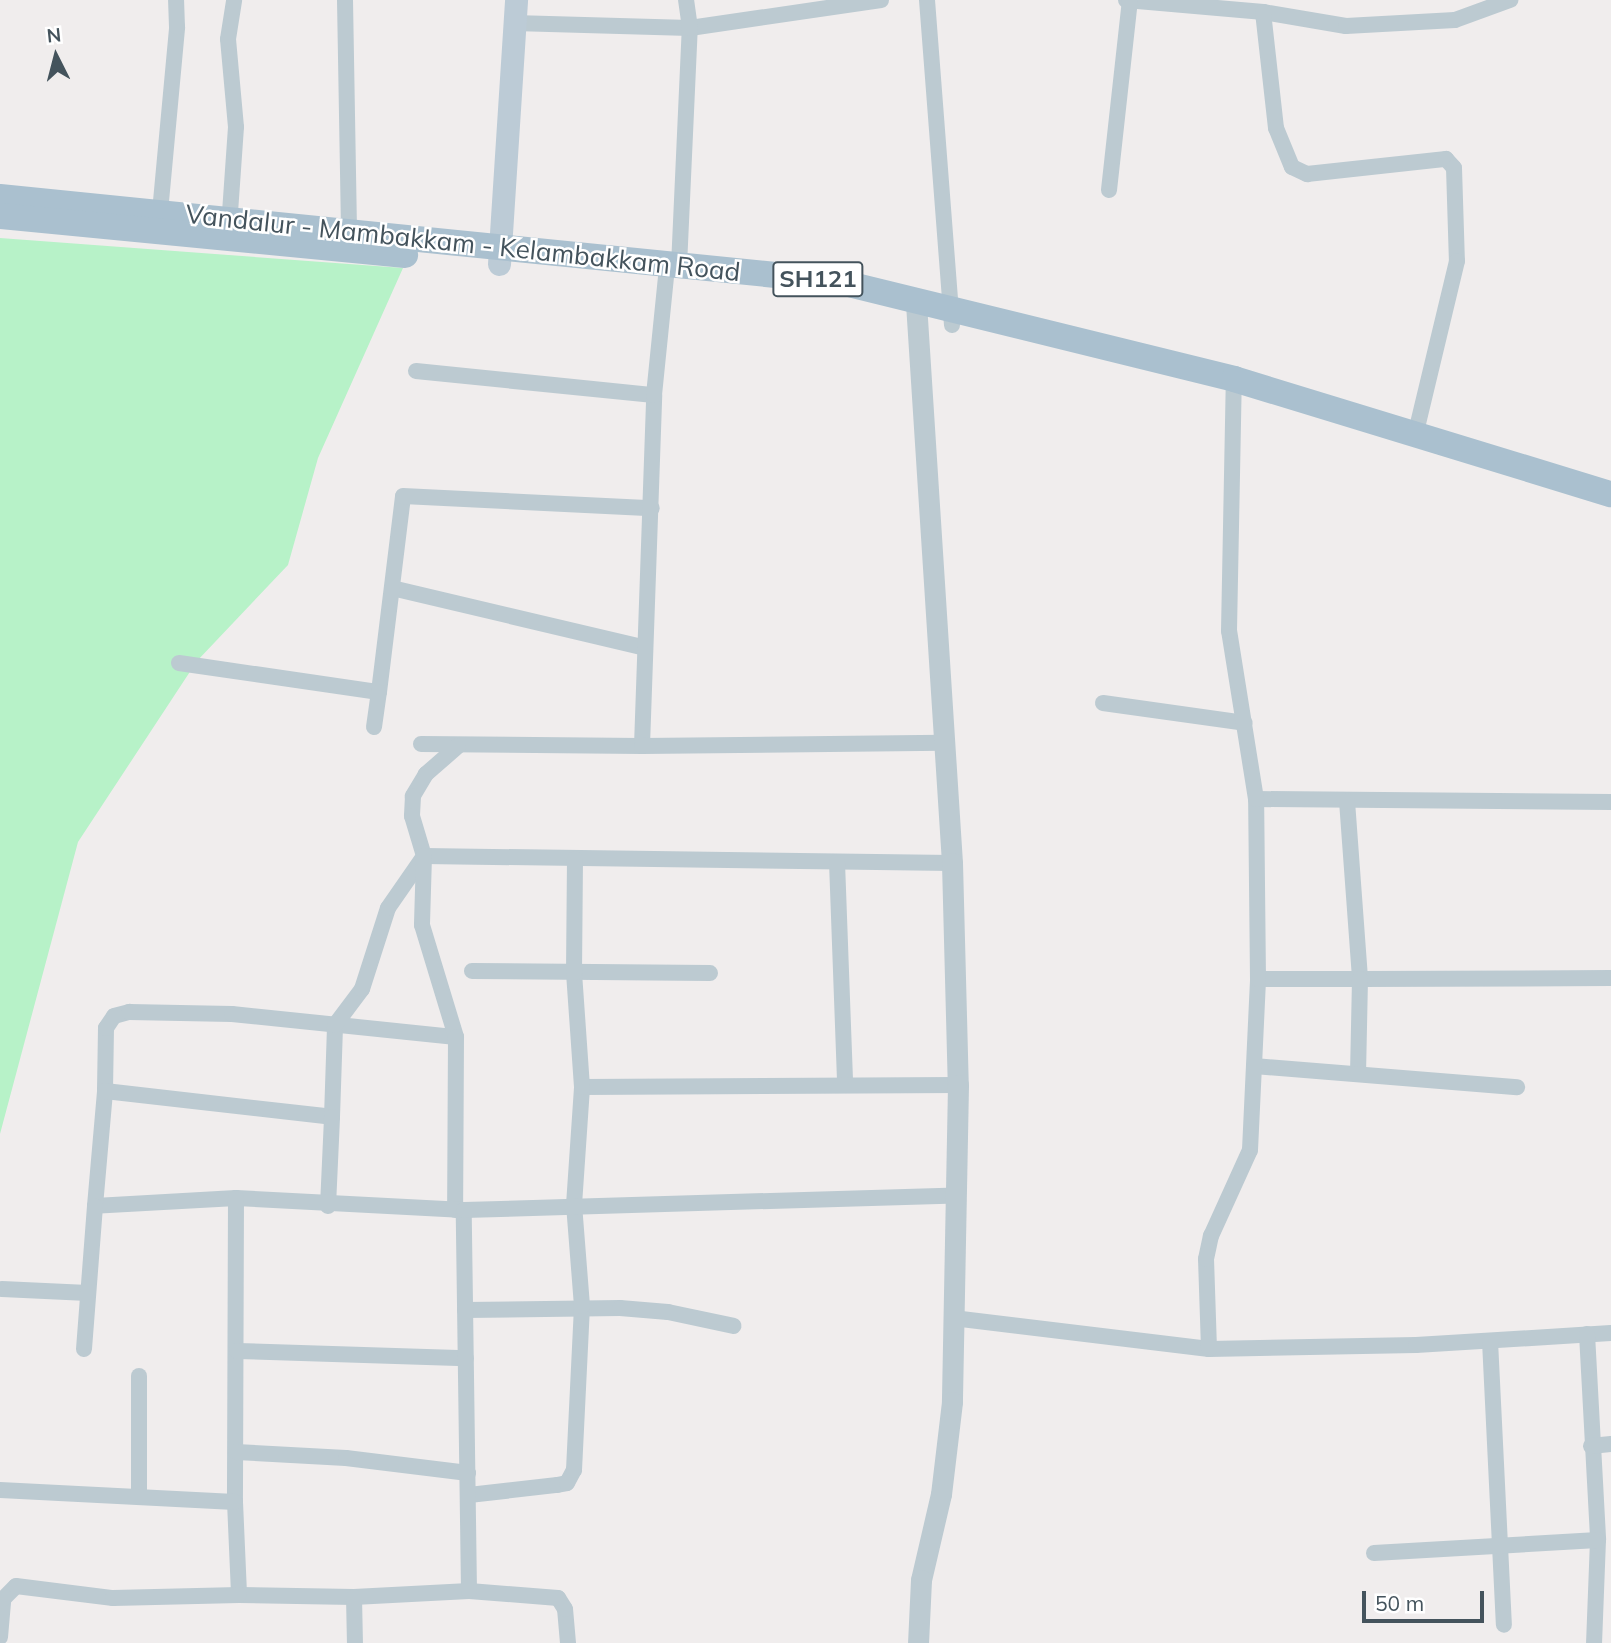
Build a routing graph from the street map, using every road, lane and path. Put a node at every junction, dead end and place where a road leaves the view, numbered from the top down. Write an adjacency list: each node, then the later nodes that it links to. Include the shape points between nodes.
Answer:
1 (176, 0): 15 (street)
2 (234, 0): 17 (street, via 228,39 236,127)
3 (345, 0): 18 (street)
4 (686, 0): 12 (street)
5 (881, 0): 9 (street)
6 (927, 0): 22 (street)
7 (1128, 0): 11 (street); 13 (street)
8 (1510, 0): 11 (street, via 1455,20 1402,25 1346,26)
9 (855, 1): 12 (street)
10 (515, 11): 12 (street); 19 (main road)
11 (1263, 12): 26 (street, via 1276,128 1292,167 1307,174 1446,159 1454,168 1457,261)
12 (690, 28): 20 (street)
13 (1109, 190)
14 (0, 197): 15 (main road, Vandalur - Mambakkam - Kelambakkam Road / SH121)
15 (160, 212): 17 (main road, Vandalur - Mambakkam - Kelambakkam Road / SH121)
16 (0, 216): 17 (main road, Vandalur - Mambakkam - Kelambakkam Road / SH121)
17 (229, 228): 18 (main road, Vandalur - Mambakkam - Kelambakkam Road / SH121); 19 (main road, Vandalur - Mambakkam - Kelambakkam Road / SH121)
18 (349, 230): 19 (main road, Vandalur - Mambakkam - Kelambakkam Road / SH121)
19 (499, 257): 20 (main road, Vandalur - Mambakkam - Kelambakkam Road / SH121)
20 (673, 271): 21 (main road, Vandalur - Mambakkam - Kelambakkam Road / SH121); 25 (street)
21 (917, 310): 22 (main road, Vandalur - Mambakkam - Kelambakkam Road / SH121); 37 (street)
22 (952, 318): 24 (main road, Vandalur - Mambakkam - Kelambakkam Road / SH121)
23 (416, 371): 25 (street)
24 (1233, 386): 26 (main road, Vandalur - Mambakkam - Kelambakkam Road / SH121); 29 (main road, Vandalur - Mambakkam - Kelambakkam Road / SH121); 35 (street, via 1228,631)
25 (654, 395): 28 (street)
26 (1415, 436): 27 (main road, Vandalur - Mambakkam - Kelambakkam Road / SH121)
27 (1611, 494)
28 (652, 508): 30 (street, via 403,496); 31 (street)
29 (1611, 508)
30 (392, 588): 31 (street); 33 (street)
31 (642, 647): 40 (street)
32 (179, 663): 33 (street)
33 (379, 692): 36 (street)
34 (1103, 703): 35 (street)
35 (1245, 723): 41 (street)
36 (374, 727)
37 (943, 743): 40 (street); 47 (street)
38 (421, 744): 39 (street)
39 (458, 746): 40 (street); 44 (street, via 426,774 414,796 412,816)
40 (642, 746)
41 (1256, 799): 42 (street); 52 (street)
42 (1347, 801): 43 (street); 53 (street)
43 (1611, 802)
44 (424, 856): 45 (street); 54 (street, via 388,908 362,989); 55 (street, via 423,932)
45 (575, 859): 46 (street); 49 (street)
46 (837, 862): 47 (street); 58 (street)
47 (952, 863): 59 (street)
48 (472, 971): 49 (street)
49 (574, 973): 50 (street); 60 (street)
50 (710, 973)
51 (1611, 978): 53 (street)
52 (1258, 979): 53 (street); 56 (street)
53 (1360, 979): 57 (street)
54 (335, 1025): 55 (street); 62 (street, via 232,1014 120,1014 106,1028); 63 (street)
55 (456, 1037): 69 (street)
56 (1254, 1066): 57 (street); 80 (street, via 1250,1150 1211,1236 1206,1259)
57 (1358, 1071): 61 (street)
58 (845, 1085): 59 (street); 60 (street)
59 (958, 1086): 64 (street)
60 (582, 1087): 66 (street)
61 (1517, 1087)
62 (105, 1091): 63 (street); 67 (street)
63 (332, 1117): 68 (street)
64 (956, 1195): 66 (street); 74 (street)
65 (236, 1198): 67 (street); 68 (street); 81 (street)
66 (574, 1205): 69 (street); 72 (street)
67 (94, 1206): 71 (street)
68 (328, 1206): 69 (street)
69 (460, 1210): 73 (street)
70 (2, 1289): 71 (street)
71 (88, 1293): 79 (street)
72 (582, 1306): 73 (street); 75 (street, via 668,1312); 89 (street, via 571,1477 557,1485)
73 (465, 1310): 82 (street)
74 (953, 1318): 80 (street); 102 (street, via 947,1454 921,1580)
75 (734, 1326)
76 (1611, 1333): 77 (street)
77 (1587, 1334): 78 (street); 85 (street)
78 (1490, 1341): 80 (street); 93 (street)
79 (84, 1349)
80 (1209, 1349)
81 (237, 1351): 82 (street); 86 (street)
82 (466, 1358): 87 (street)
83 (139, 1376): 90 (street)
84 (1611, 1444): 85 (street)
85 (1591, 1446): 92 (street)
86 (236, 1452): 87 (street, via 346,1458); 91 (street)
87 (468, 1473): 89 (street)
88 (0, 1490): 90 (street)
89 (468, 1495): 95 (street)
90 (139, 1497): 91 (street)
91 (235, 1502): 96 (street)
92 (1598, 1541): 93 (street); 103 (street)
93 (1500, 1546): 94 (street); 98 (street)
94 (1374, 1553)
95 (469, 1591): 97 (street); 101 (street, via 558,1598 565,1609)
96 (239, 1595): 97 (street); 99 (street, via 113,1598 16,1586 3,1599)
97 (354, 1597): 100 (street)
98 (1504, 1625)
99 (0, 1637)
100 (355, 1643)
101 (568, 1643)
102 (918, 1643)
103 (1594, 1643)

